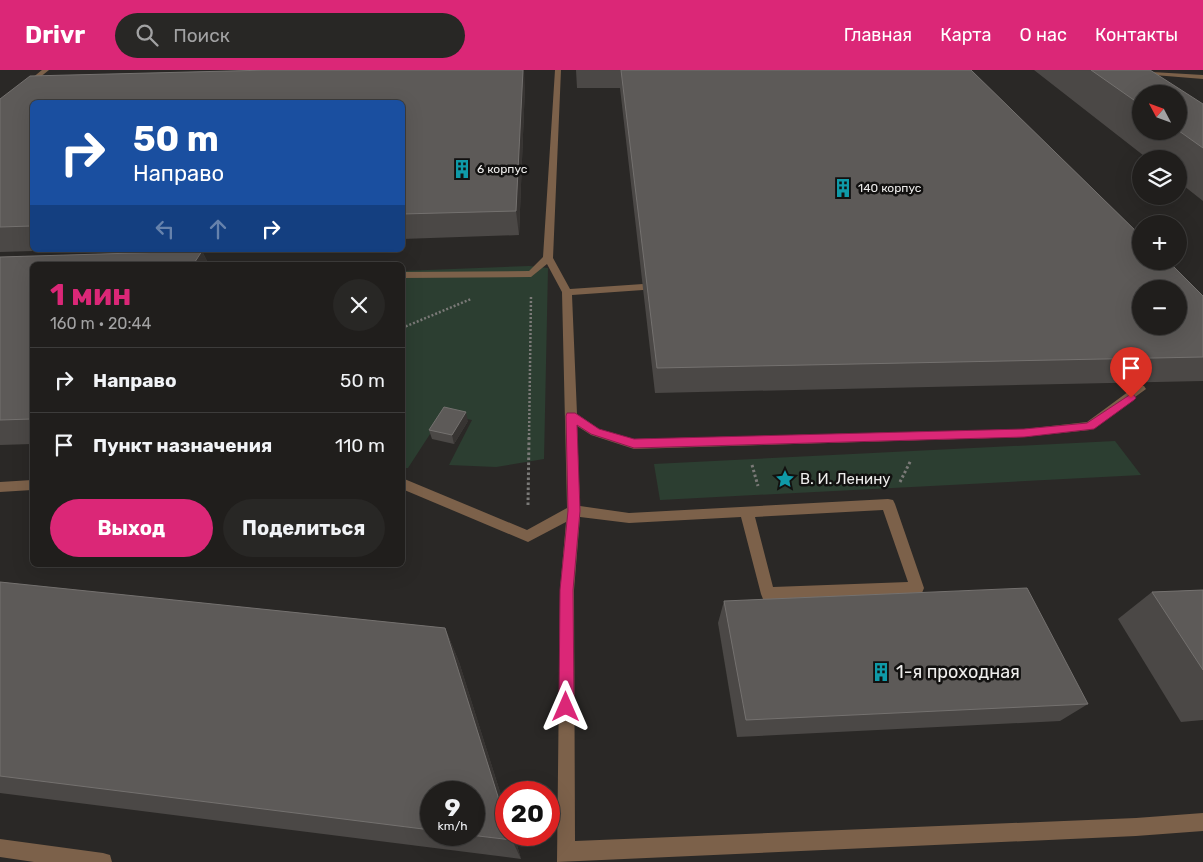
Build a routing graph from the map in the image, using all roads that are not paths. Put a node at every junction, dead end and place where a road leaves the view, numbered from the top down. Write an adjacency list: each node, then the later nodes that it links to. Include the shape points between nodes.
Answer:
1 (46, 70): 5 (lane)
2 (558, 70): 6 (lane)
3 (1154, 73): 4 (lane)
4 (1203, 77)
5 (0, 107)
6 (548, 258): 7 (lane, via 531,274); 9 (lane)
7 (405, 275)
8 (643, 287): 9 (lane)
9 (567, 292): 11 (lane)
10 (1140, 389): 11 (lane, via 1090,426 1024,433 634,444 595,432)
11 (571, 416): 15 (lane)
12 (405, 484): 15 (lane, via 528,536)
13 (30, 485): 14 (lane)
14 (0, 487)
15 (574, 511): 16 (lane, via 629,518); 19 (lane, via 567,590)
16 (748, 512): 16 (lane, via 888,504 917,588 768,594)
17 (1203, 822): 19 (lane)
18 (0, 848): 20 (lane)
19 (566, 856)
20 (103, 862)

